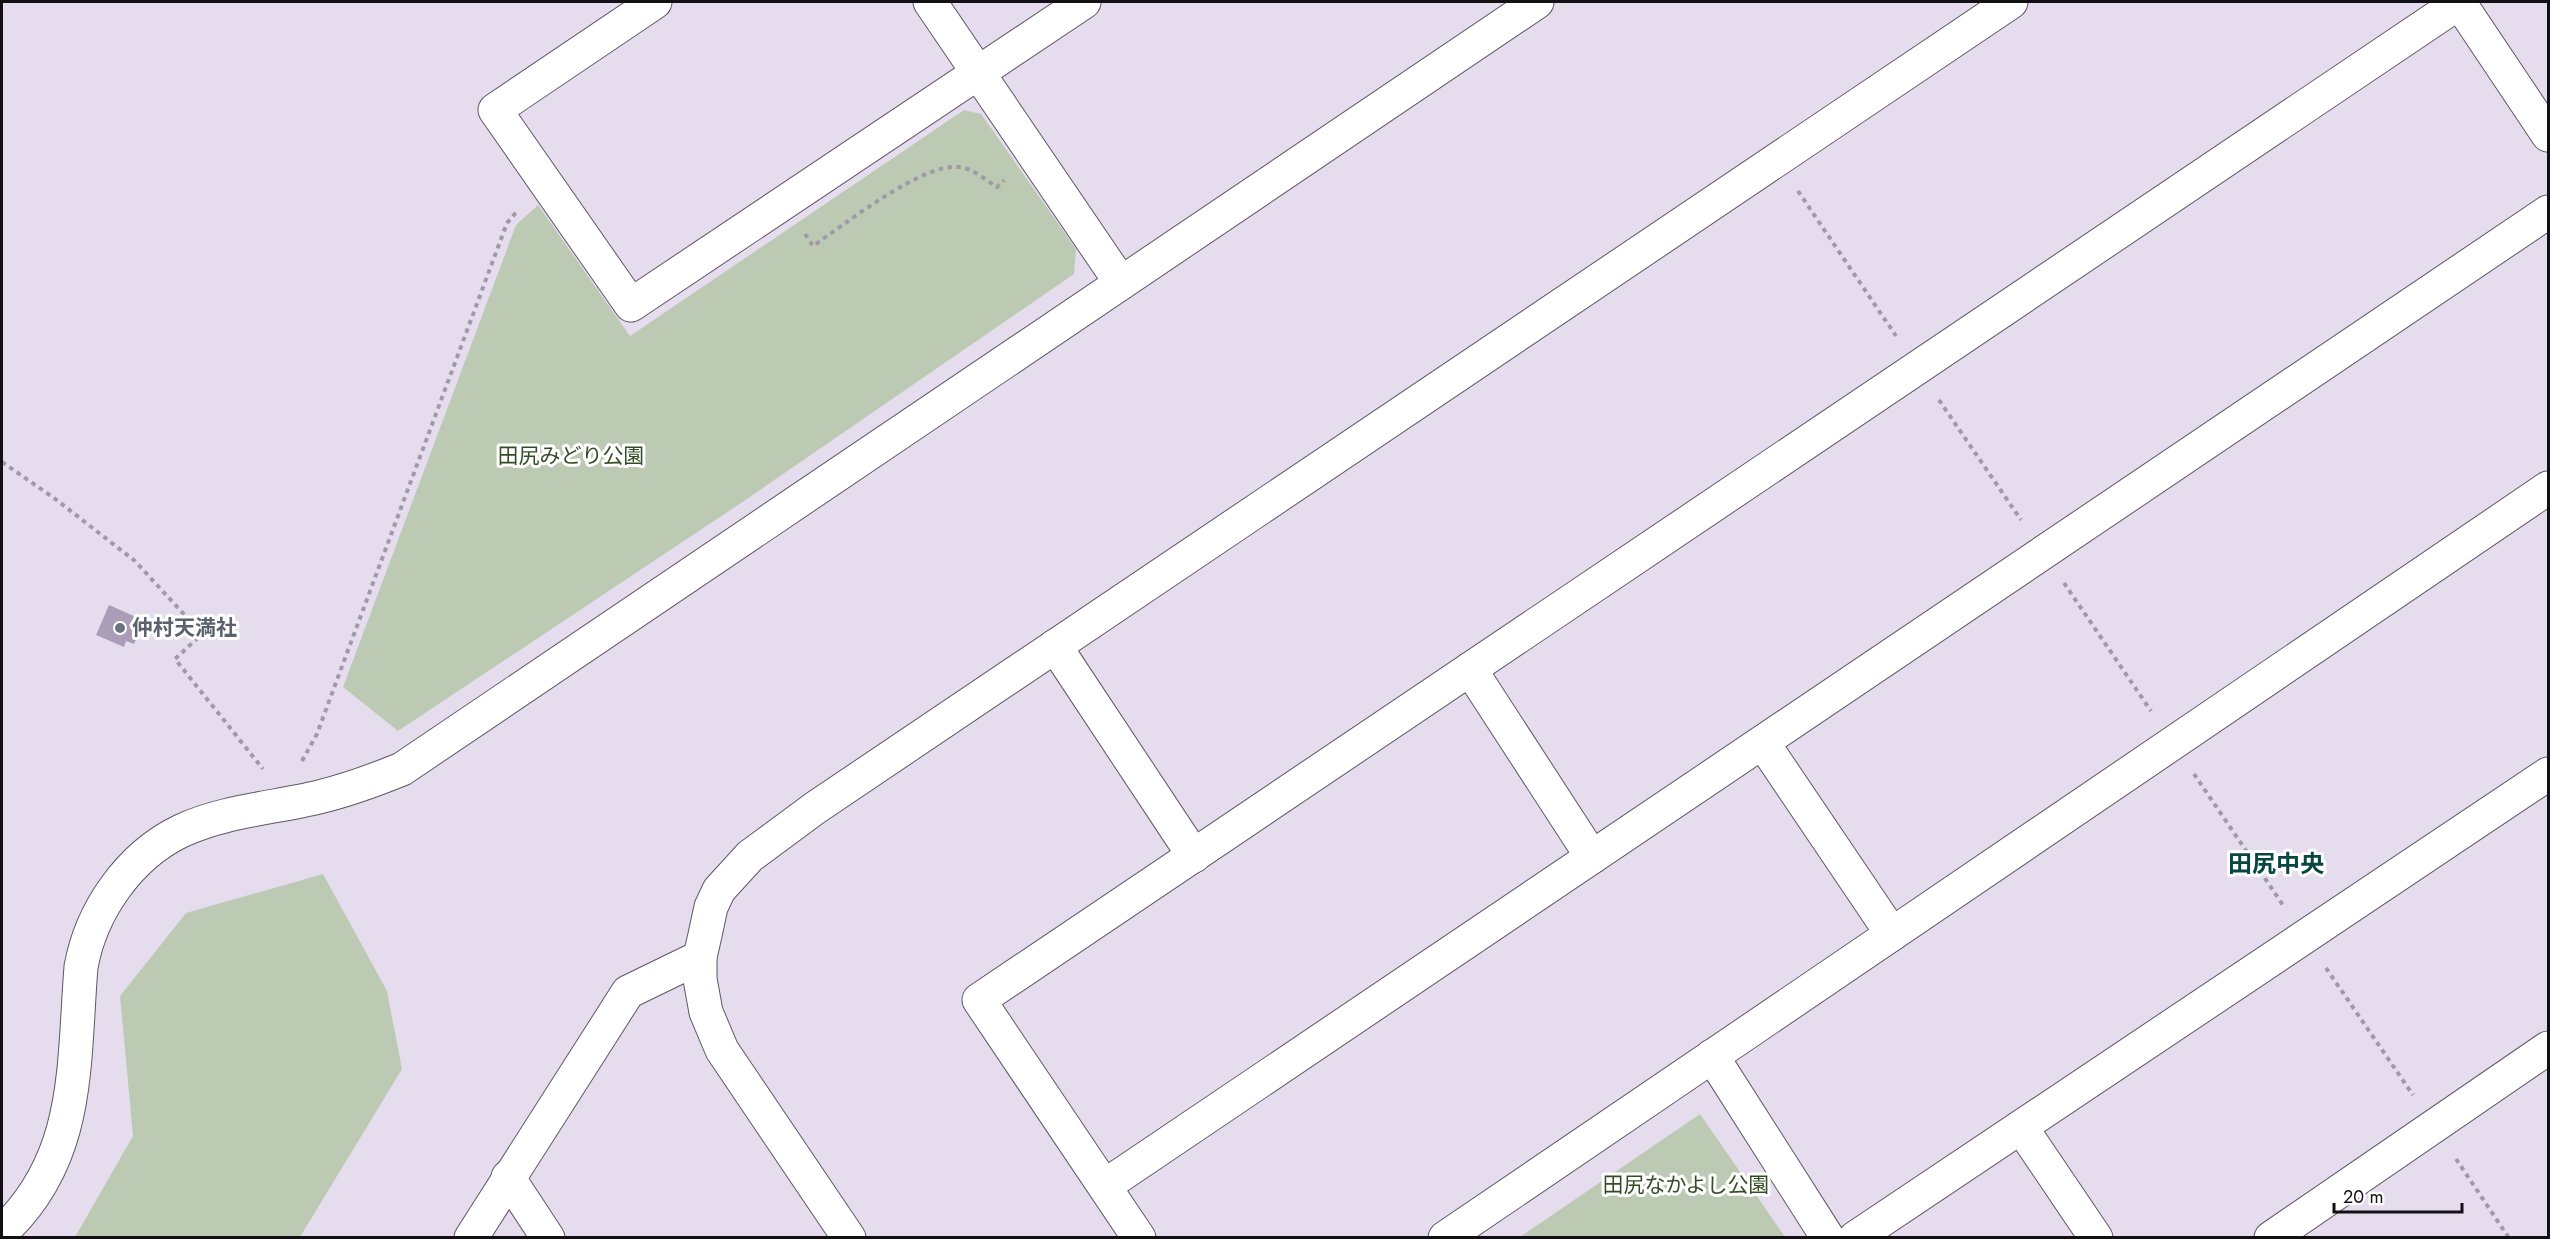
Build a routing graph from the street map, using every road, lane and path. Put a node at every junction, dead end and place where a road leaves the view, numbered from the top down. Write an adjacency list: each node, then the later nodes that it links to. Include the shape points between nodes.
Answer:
1 (655, 2): 10 (street, via 495,110)
2 (930, 2): 7 (street)
3 (1084, 2): 7 (street)
4 (1537, 2): 14 (street)
5 (2460, 2): 8 (street); 15 (street)
6 (1998, 5): 9 (street)
7 (978, 72): 10 (street, via 631,305); 14 (street)
8 (2548, 135)
9 (1776, 160): 15 (path); 19 (street)
10 (544, 180): 25 (path, via 507,223 317,734)
11 (997, 187): 13 (path, via 960,168 929,173 874,204)
12 (2548, 212): 18 (street)
13 (813, 246)
14 (1121, 283): 25 (street, via 402,770 357,787)
15 (1918, 368): 18 (path); 20 (street)
16 (2, 462): 23 (path, via 135,561 202,634 175,659)
17 (2548, 488): 22 (street)
18 (2044, 553): 21 (street); 22 (path)
19 (1055, 646): 26 (street); 30 (street, via 750,856 719,890 711,907)
20 (1470, 669): 26 (street); 27 (street)
21 (1763, 742): 27 (street); 28 (street)
22 (2173, 743): 28 (street); 29 (path)
23 (265, 773)
24 (2548, 774): 29 (street)
25 (276, 807): 37 (street, via 207,822 164,841 128,872 103,907 85,944 81,967 65,1130 55,1160 35,1193)
26 (1194, 856): 36 (street, via 979,1000)
27 (1593, 856): 36 (street)
28 (1892, 934): 32 (street)
29 (2305, 937): 33 (path); 34 (street)
30 (700, 957): 35 (street, via 628,992); 40 (street, via 702,994 718,1042)
31 (2548, 1048): 33 (street)
32 (1712, 1056): 42 (street); 43 (street)
33 (2434, 1126): 46 (street); 47 (path)
34 (2021, 1127): 44 (street); 45 (street)
35 (508, 1177): 38 (street); 39 (street)
36 (1106, 1185): 41 (street)
37 (2, 1232)
38 (471, 1238)
39 (548, 1238)
40 (849, 1238)
41 (1139, 1238)
42 (1445, 1238)
43 (1828, 1238)
44 (1855, 1238)
45 (2096, 1238)
46 (2271, 1238)
47 (2509, 1238)

